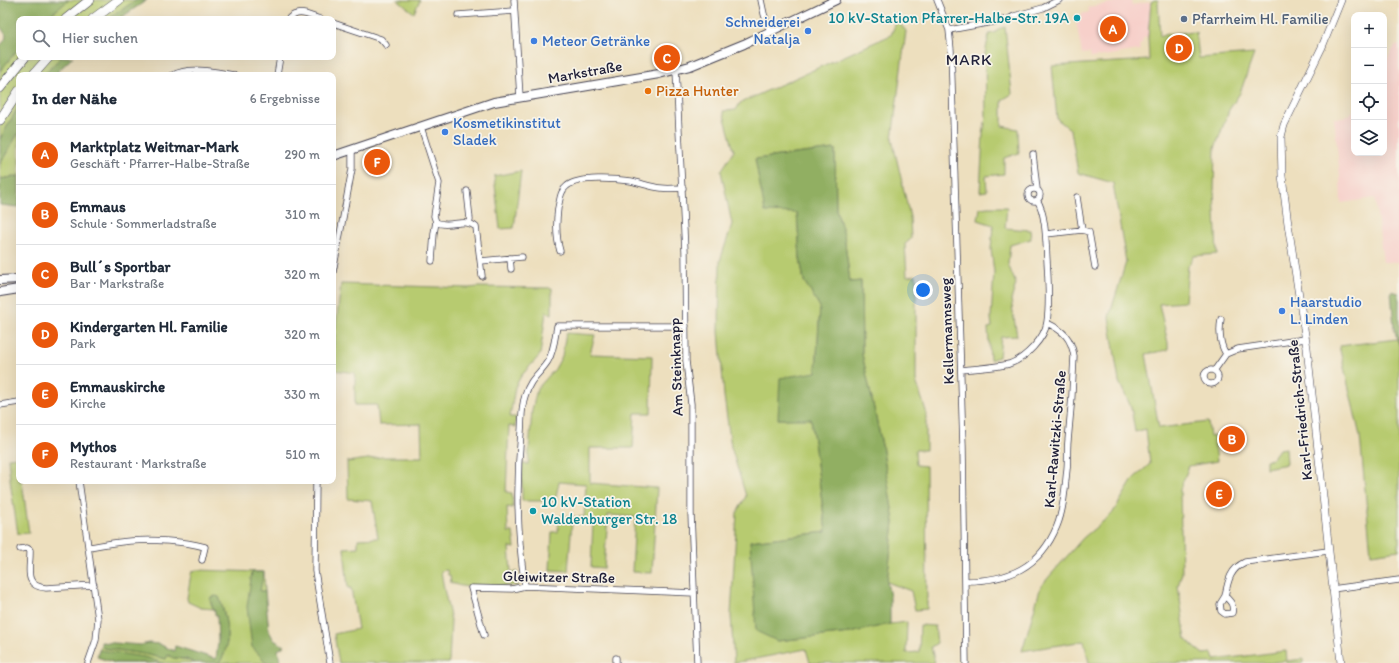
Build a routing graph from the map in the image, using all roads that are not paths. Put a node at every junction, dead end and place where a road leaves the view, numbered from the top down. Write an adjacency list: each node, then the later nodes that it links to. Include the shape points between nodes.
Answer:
1 (90, 0): 11 (main road)
2 (119, 0): 12 (main road)
3 (514, 0): 9 (street)
4 (761, 0): 17 (street)
5 (836, 0): 17 (main road, Markstraße)
6 (937, 0): 16 (street, Kellermannsweg)
7 (1059, 0): 16 (street, via 1009,19)
8 (1341, 0): 60 (street, Karl-Friedrich-Straße, via 1284,125 1281,137 1282,176)
9 (514, 11): 10 (street); 29 (street)
10 (458, 15)
11 (70, 16)
12 (97, 16)
13 (292, 16): 14 (street, via 300,13)
14 (310, 16)
15 (336, 24): 18 (street, via 380,39)
16 (949, 30): 62 (street, Kellermannsweg)
17 (770, 31): 22 (main road, Markstraße, via 703,62)
18 (386, 45)
19 (23, 60): 27 (main road)
20 (46, 60): 23 (main road)
21 (280, 60): 26 (street)
22 (676, 70): 29 (main road, Markstraße); 35 (street, Am Steinknapp)
23 (36, 72)
24 (181, 72): 25 (street)
25 (211, 72)
26 (278, 72)
27 (0, 88)
28 (16, 96): 30 (main road)
29 (520, 97): 31 (main road, Markstraße, via 494,102)
30 (0, 120)
31 (421, 127): 32 (main road, Markstraße); 40 (street, via 439,183 434,216)
32 (352, 150): 34 (main road, Markstraße); 45 (street, via 352,169)
33 (1033, 154): 36 (street)
34 (336, 155)
35 (682, 188): 44 (street, via 660,188 615,180 584,180 567,185 560,195 557,213 556,231); 59 (street, Am Steinknapp)
36 (1037, 189): 39 (street, via 1040,195); 39 (street, via 1030,189 1027,195 1030,200)
37 (467, 191): 41 (street)
38 (1077, 197): 42 (street)
39 (1037, 200): 43 (street)
40 (436, 222): 41 (street); 48 (street)
41 (469, 223): 49 (street, via 476,227)
42 (1082, 230): 43 (street); 50 (street, via 1089,232)
43 (1046, 234): 58 (street)
44 (560, 251)
45 (336, 256)
46 (522, 257): 47 (street)
47 (510, 258): 49 (street); 51 (street)
48 (432, 261)
49 (480, 261): 52 (street)
50 (1095, 267)
51 (511, 269)
52 (482, 276)
53 (16, 279): 54 (main road)
54 (0, 280)
55 (16, 289): 56 (main road)
56 (0, 292)
57 (1221, 319): 61 (street, via 1219,331)
58 (1047, 323): 62 (street, via 1033,348 1010,364); 73 (street, Karl-Rawitzki-Straße, via 1067,337 1074,356 1067,467 1057,525 1043,550 1026,568 1004,576)
59 (686, 326): 75 (street, via 557,326 548,361 529,384 522,405 518,504); 77 (street, Am Steinknapp)
60 (1305, 339): 61 (street, via 1238,349); 70 (street, Karl-Friedrich-Straße)
61 (1226, 354): 63 (street)
62 (960, 370): 73 (street, Kellermannsweg)
63 (1214, 371)
64 (16, 402): 65 (street)
65 (0, 405)
66 (79, 484): 68 (street)
67 (316, 484): 81 (street, via 315,571)
68 (89, 547): 71 (street, via 138,541 197,545 205,547); 74 (street)
69 (20, 549): 74 (street, via 30,550 30,580 40,588)
70 (1328, 551): 76 (street, Karl-Friedrich-Straße); 78 (street, via 1245,562 1231,572)
71 (202, 560)
72 (1399, 580): 76 (street)
73 (965, 581): 83 (street, Kellermannsweg)
74 (94, 584): 80 (street, via 98,627)
75 (525, 586): 77 (street, Gleiwitzer Straße); 79 (street, Gleiwitzer Straße, via 512,589 471,588)
76 (1332, 589): 84 (street, Karl-Friedrich-Straße)
77 (694, 593): 82 (street, Am Steinknapp)
78 (1226, 596)
79 (484, 635)
80 (88, 663)
81 (330, 663)
82 (698, 663)
83 (966, 663)
84 (1341, 663)

